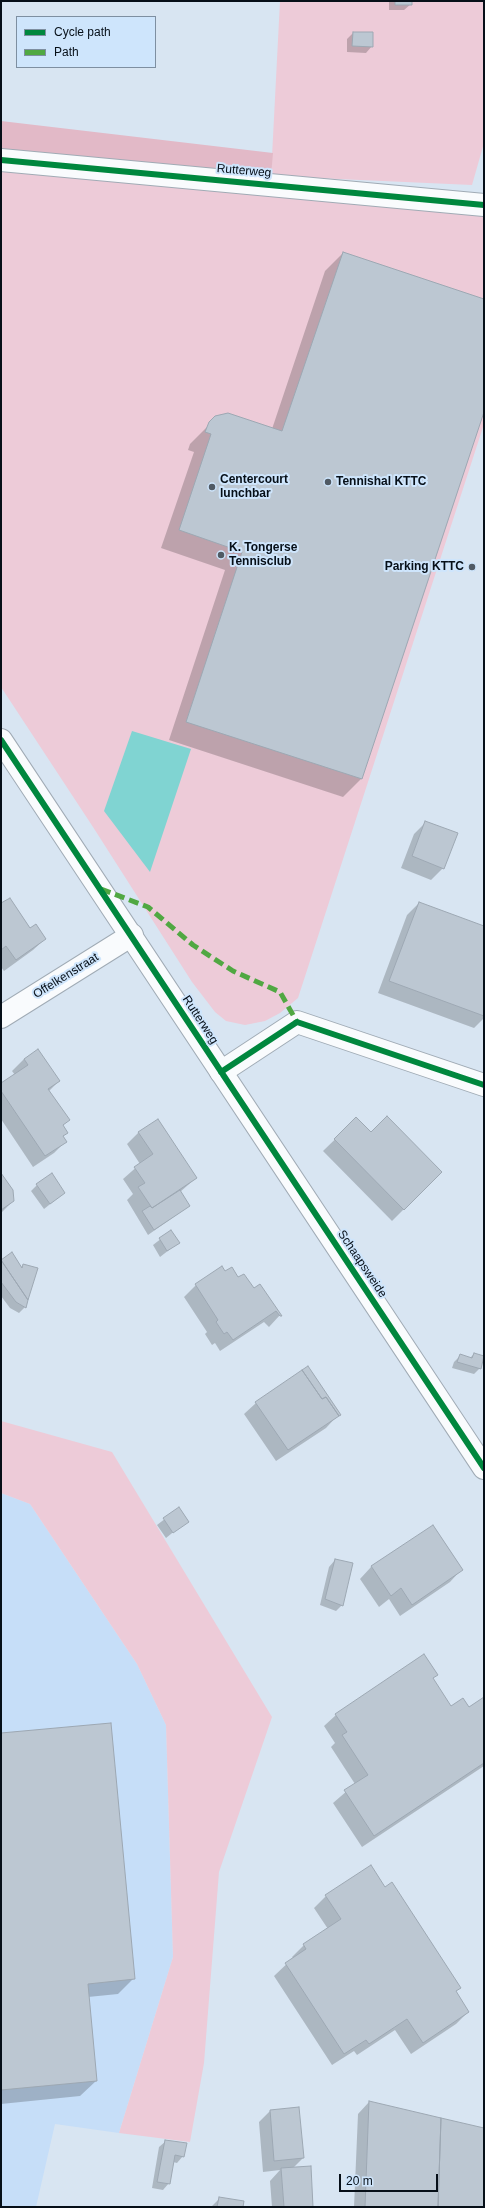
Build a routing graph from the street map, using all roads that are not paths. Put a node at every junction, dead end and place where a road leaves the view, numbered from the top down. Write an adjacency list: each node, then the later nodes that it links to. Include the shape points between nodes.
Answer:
1 (1, 160): 2 (street, Rutterweg)
2 (484, 205)
3 (1, 740): 4 (street, Rutterweg)
4 (132, 935): 5 (street, Offelkenstraat); 6 (street, Rutterweg)
5 (1, 1017)
6 (221, 1072): 7 (street, via 297,1022); 8 (street, Schaapsweide)
7 (484, 1085)
8 (484, 1468)

